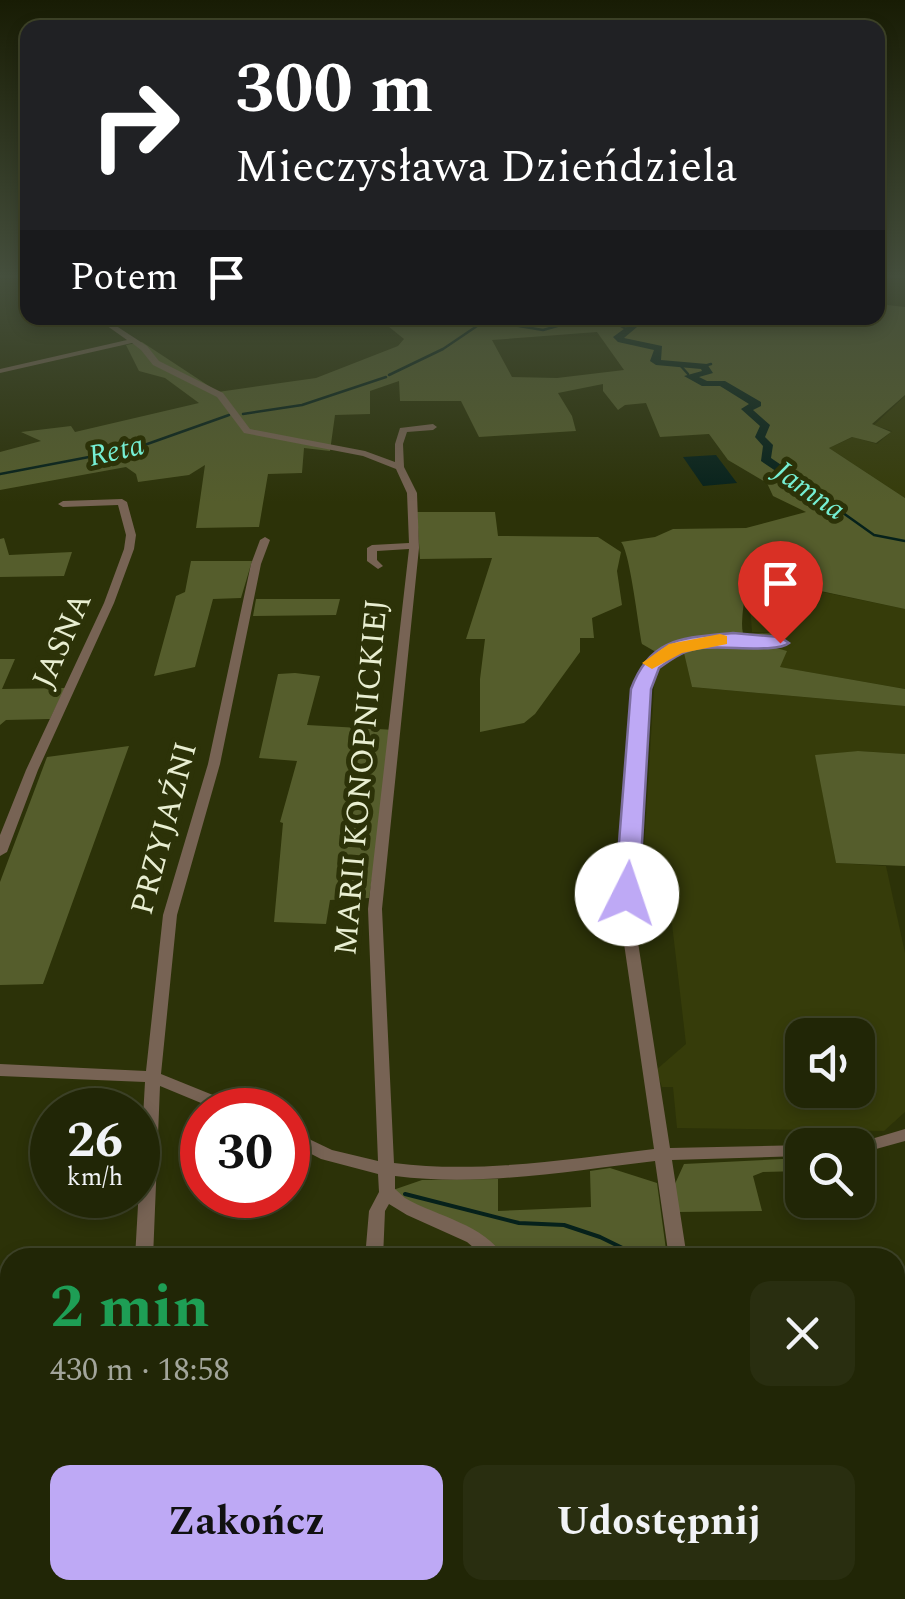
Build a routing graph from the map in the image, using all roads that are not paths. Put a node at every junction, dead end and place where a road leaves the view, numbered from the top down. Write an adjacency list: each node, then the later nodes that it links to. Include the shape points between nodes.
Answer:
1 (81, 353): 3 (street)
2 (145, 353): 5 (street, via 220,395 247,431)
3 (0, 371)
4 (433, 427): 5 (street, via 403,430)
5 (400, 467): 8 (street, MARII KONOPNICKIEJ, via 412,493)
6 (63, 504): 11 (street, JASNA, via 122,502 131,543)
7 (265, 540): 13 (street, PRZYJAŹNI, via 214,764 170,915)
8 (414, 546): 9 (street, via 372,548); 20 (street, MARII KONOPNICKIEJ, via 375,909)
9 (378, 566)
10 (780, 643): 19 (street, via 695,643 660,656 642,677 628,922)
11 (0, 852)
12 (0, 1070): 13 (street)
13 (153, 1078): 14 (street); 22 (street, PRZYJAŹNI)
14 (180, 1089)
15 (905, 1135): 16 (street)
16 (875, 1143)
17 (310, 1148): 20 (street)
18 (785, 1151): 19 (street)
19 (662, 1155): 20 (street, via 504,1170); 25 (street)
20 (387, 1170): 21 (street)
21 (387, 1192): 23 (street, via 377,1211); 24 (street, via 421,1217)
22 (144, 1248)
23 (375, 1248)
24 (486, 1248)
25 (676, 1248)

